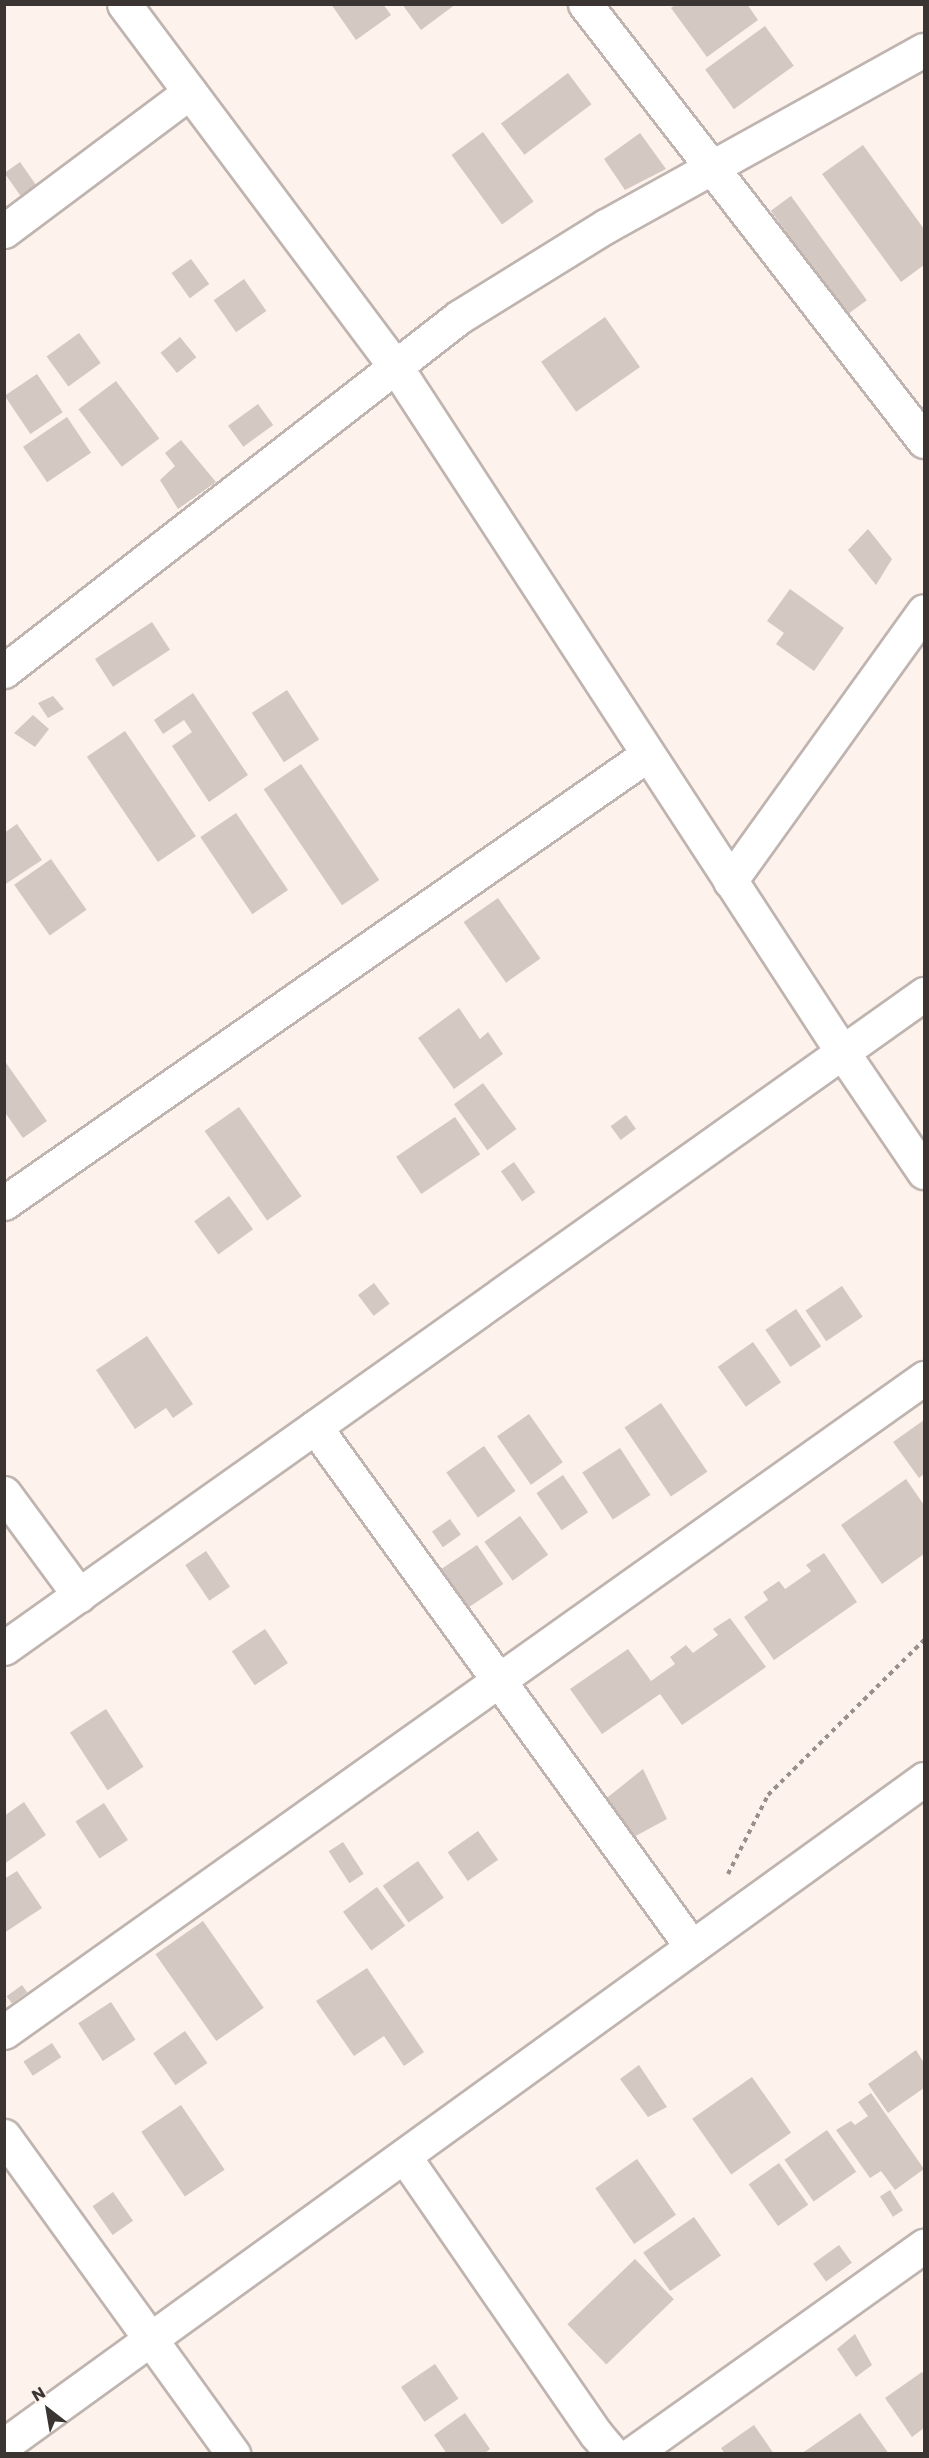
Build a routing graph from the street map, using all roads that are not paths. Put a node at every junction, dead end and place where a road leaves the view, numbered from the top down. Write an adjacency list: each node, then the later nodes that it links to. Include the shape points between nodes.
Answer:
1 (124, 4): 4 (street)
2 (585, 4): 5 (street)
3 (924, 50): 5 (street)
4 (190, 92): 6 (street); 7 (street)
5 (710, 168): 7 (street, via 530,271 459,317); 8 (street)
6 (4, 231)
7 (396, 367): 10 (street); 11 (street)
8 (924, 441)
9 (924, 611): 12 (street)
10 (4, 671)
11 (647, 755): 12 (street); 16 (street)
12 (730, 880): 14 (street)
13 (924, 994): 14 (street)
14 (843, 1053): 15 (street); 18 (street)
15 (924, 1172)
16 (4, 1203)
17 (924, 1377): 22 (street)
18 (315, 1427): 20 (street); 22 (street)
19 (4, 1493): 20 (street)
20 (79, 1595): 21 (street)
21 (4, 1648)
22 (497, 1681): 24 (street); 25 (street, via 373,1773 246,1858)
23 (924, 1779): 24 (street)
24 (692, 1947): 27 (street)
25 (4, 2032)
26 (4, 2136): 29 (street)
27 (404, 2156): 29 (street); 32 (street)
28 (924, 2247): 33 (street)
29 (152, 2341): 30 (street); 31 (street)
30 (4, 2445)
31 (233, 2454)
32 (613, 2454)
33 (632, 2454)

